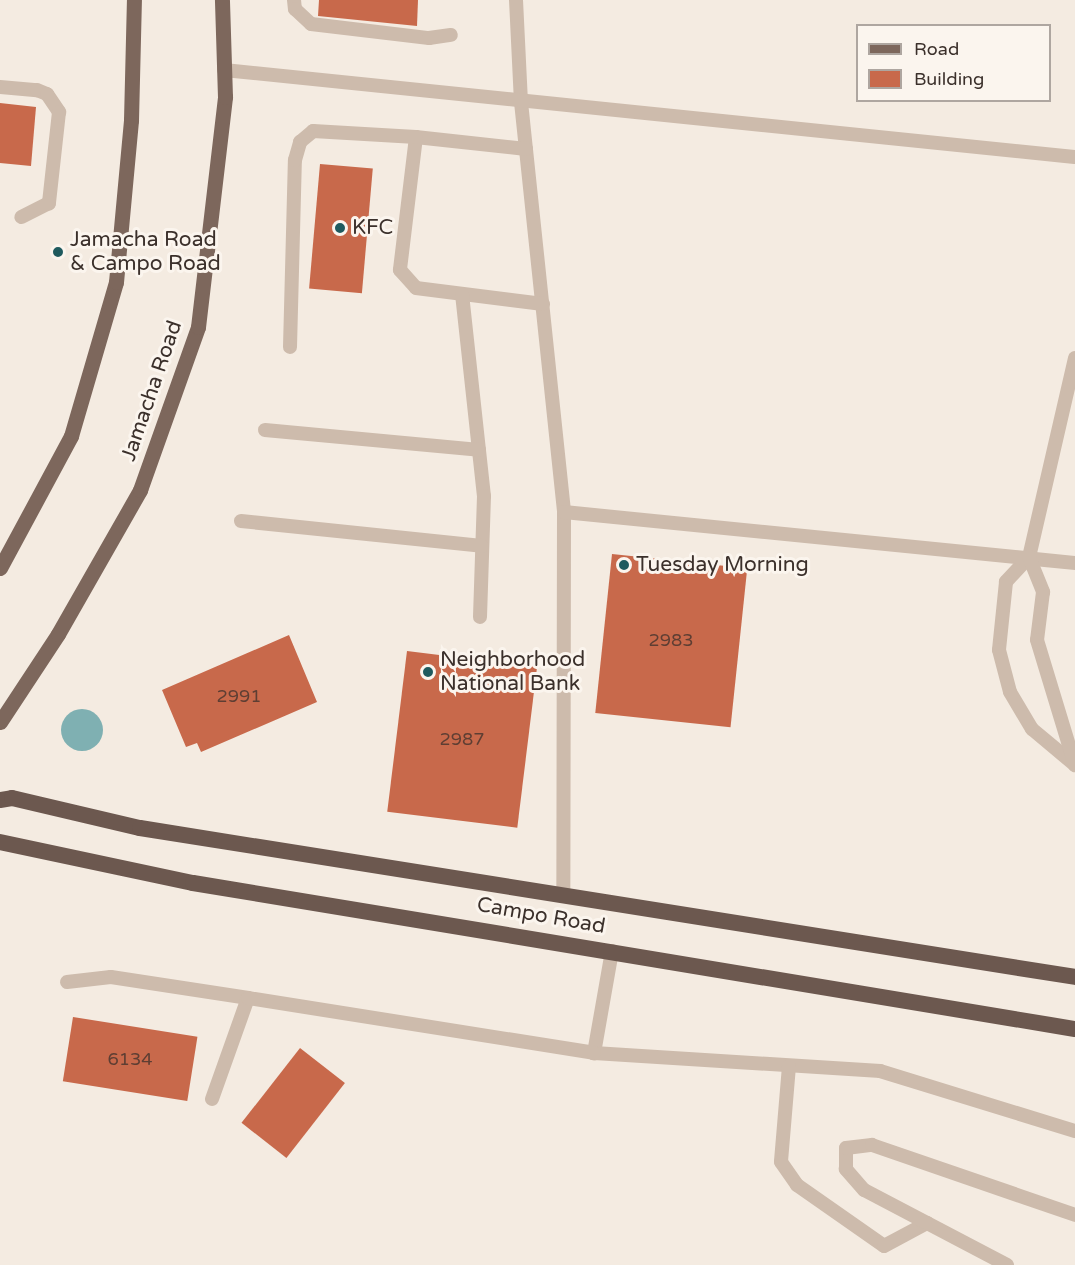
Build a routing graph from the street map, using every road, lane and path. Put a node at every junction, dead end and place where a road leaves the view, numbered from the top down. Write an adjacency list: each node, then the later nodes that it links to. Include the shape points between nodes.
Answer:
1 (134, 0): 24 (main road, via 131,120 117,282 72,436)
2 (222, 0): 6 (main road, Jamacha Road)
3 (294, 0): 5 (lane, via 294,9 310,24 429,38)
4 (516, 0): 8 (lane)
5 (451, 34)
6 (224, 70): 8 (lane); 26 (main road, Jamacha Road, via 225,97 198,327 140,490 58,634)
7 (0, 87): 12 (lane, via 47,94 59,112 49,203)
8 (521, 102): 10 (lane); 11 (lane)
9 (416, 137): 10 (lane); 13 (lane, via 400,270 416,288); 15 (lane, via 313,131 300,142 295,160)
10 (526, 149): 14 (lane)
11 (1075, 157)
12 (21, 217)
13 (462, 294): 14 (lane); 18 (lane)
14 (543, 304): 19 (lane)
15 (290, 347)
16 (1075, 358): 22 (lane)
17 (265, 430): 18 (lane)
18 (479, 450): 21 (lane, via 484,496)
19 (564, 512): 22 (lane); 30 (lane)
20 (241, 521): 21 (lane)
21 (482, 546): 25 (lane)
22 (1029, 557): 23 (lane); 27 (lane, via 1043,592 1037,640); 27 (lane, via 1006,582 999,650 1010,692 1032,729)
23 (1075, 563)
24 (0, 568)
25 (480, 617)
26 (0, 722)
27 (1075, 765)
28 (0, 800): 30 (highway, Campo Road, via 12,798 140,828)
29 (0, 843): 31 (highway, Campo Road, via 193,883)
30 (563, 896): 32 (highway, Campo Road)
31 (612, 951): 35 (highway, Campo Road); 36 (lane)
32 (1075, 977)
33 (67, 982): 34 (lane, via 111,977)
34 (248, 998): 36 (lane); 38 (lane)
35 (1075, 1029)
36 (594, 1053): 37 (lane)
37 (789, 1066): 39 (lane, via 880,1071); 41 (lane, via 781,1162 797,1185 884,1246)
38 (212, 1099)
39 (1075, 1131)
40 (1075, 1215): 41 (lane, via 872,1145 846,1148 846,1169 864,1190)
41 (927, 1223): 42 (lane)
42 (1007, 1265)

